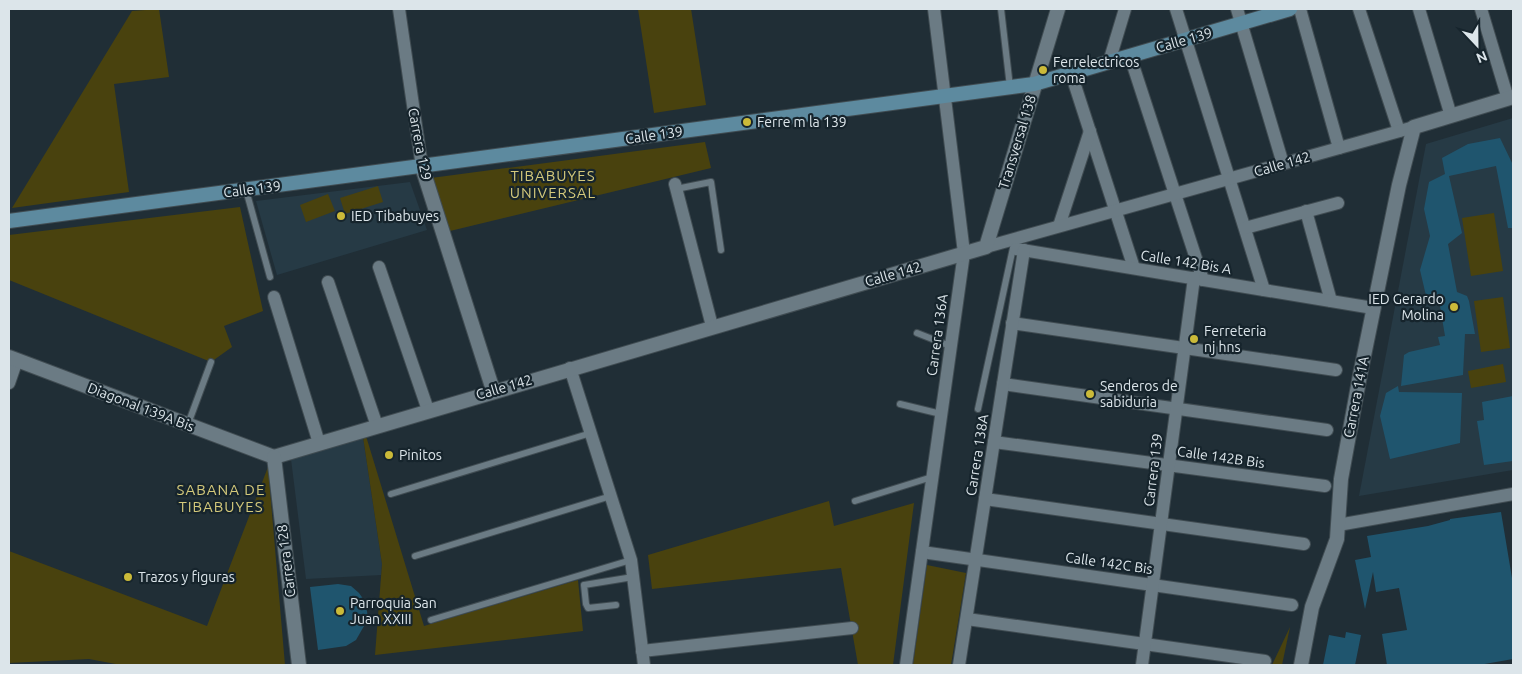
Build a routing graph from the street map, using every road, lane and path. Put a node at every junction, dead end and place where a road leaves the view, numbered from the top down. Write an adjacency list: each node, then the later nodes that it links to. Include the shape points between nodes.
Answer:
1 (399, 9): 28 (street, Carrera 129)
2 (934, 9): 20 (street, Carrera 136A)
3 (1001, 9): 19 (lane)
4 (1058, 9): 18 (street, Transversal 138)
5 (1125, 9): 16 (street)
6 (1176, 9): 14 (street)
7 (1237, 9): 13 (street)
8 (1290, 9): 13 (main road, Calle 139)
9 (1300, 9): 26 (street)
10 (1359, 9): 25 (street)
11 (1419, 9): 22 (street)
12 (1481, 9): 21 (street)
13 (1241, 23): 14 (main road, Calle 139); 27 (street)
14 (1185, 40): 15 (main road, Calle 139); 29 (street)
15 (1130, 56): 16 (main road, Calle 139); 32 (street, Carrera 139)
16 (1109, 62): 17 (main road, Calle 139)
17 (1071, 73): 18 (main road, Calle 139); 24 (street)
18 (1034, 84): 19 (main road, Calle 139); 39 (street, Transversal 138)
19 (1010, 87): 20 (main road, Calle 139)
20 (944, 96): 28 (main road, Calle 139); 42 (street, Carrera 136A)
21 (1511, 98): 22 (street, Calle 142)
22 (1451, 116): 23 (street, Calle 142)
23 (1414, 127): 25 (street, Calle 142); 51 (street, Carrera 141A)
24 (1090, 131): 34 (street); 37 (street)
25 (1399, 131): 26 (street, Calle 142)
26 (1339, 148): 27 (street, Calle 142)
27 (1283, 164): 29 (street, Calle 142)
28 (422, 167): 31 (main road, Calle 139); 63 (street, Carrera 129)
29 (1229, 179): 32 (street, Calle 142); 38 (street)
30 (676, 186): 41 (lane, via 711,182); 53 (street)
31 (246, 190): 36 (main road, Calle 139); 45 (lane)
32 (1175, 194): 34 (street, Calle 142); 46 (street, Carrera 139)
33 (1338, 203): 35 (street)
34 (1115, 210): 37 (street, Calle 142); 44 (street)
35 (1306, 211): 38 (street); 50 (street)
36 (9, 221)
37 (1059, 226): 39 (street, Calle 142)
38 (1244, 228): 48 (street)
39 (990, 245): 40 (street, Calle 142 Bis A); 42 (street, Calle 142)
40 (1018, 249): 44 (street, Calle 142 Bis A); 52 (street, Carrera 138A); 66 (lane)
41 (721, 250)
42 (964, 253): 53 (street, Calle 142); 55 (street, Carrera 136A)
43 (379, 267): 67 (street)
44 (1134, 268): 46 (street, Calle 142 Bis A)
45 (270, 277)
46 (1198, 279): 48 (street, Calle 142 Bis A); 56 (street, Carrera 139)
47 (328, 282): 70 (street)
48 (1264, 290): 50 (street, Calle 142 Bis A)
49 (274, 298): 74 (street)
50 (1331, 301): 51 (street, Calle 142 Bis A)
51 (1374, 308): 85 (street, Carrera 141A, via 1341,479)
52 (1012, 323): 56 (street); 62 (street, Carrera 138A)
53 (712, 326): 59 (street, Calle 142)
54 (917, 333): 55 (lane)
55 (950, 346): 68 (street, Carrera 136A)
56 (1184, 348): 60 (street); 65 (street, Carrera 139)
57 (13, 359): 61 (street); 69 (street, Diagonal 139A Bis)
58 (211, 362): 69 (lane)
59 (570, 368): 63 (street, Calle 142); 72 (street)
60 (1336, 370)
61 (9, 383)
62 (1003, 384): 65 (street); 73 (street, Carrera 138A)
63 (493, 390): 67 (street, Calle 142)
64 (900, 404): 68 (lane)
65 (1176, 408): 71 (street); 76 (street, Carrera 139)
66 (978, 409)
67 (428, 410): 70 (street, Calle 142)
68 (941, 414): 77 (street, Carrera 136A)
69 (188, 424): 75 (street, Diagonal 139A Bis)
70 (377, 426): 74 (street, Calle 142)
71 (1327, 430)
72 (591, 433): 79 (lane); 81 (street)
73 (994, 442): 76 (street, Calle 142B Bis); 82 (street, Carrera 138A)
74 (319, 443): 75 (street, Calle 142)
75 (274, 457): 101 (street, Carrera 128)
76 (1168, 465): 78 (street, Calle 142B Bis); 84 (street, Carrera 139)
77 (932, 477): 83 (lane); 87 (street, Carrera 136A)
78 (1325, 486)
79 (390, 494)
80 (1513, 494): 85 (street)
81 (611, 496): 88 (lane); 89 (street)
82 (985, 499): 84 (street); 90 (street, Carrera 138A)
83 (855, 501)
84 (1161, 524): 86 (street); 92 (street, Carrera 139)
85 (1338, 525): 106 (street, Carrera 141A, via 1332,553 1312,607)
86 (1304, 544)
87 (922, 552): 90 (street, Calle 142C Bis); 103 (street, Carrera 136A)
88 (415, 556)
89 (631, 560): 91 (street); 96 (lane)
90 (976, 560): 92 (street, Calle 142C Bis); 95 (street, Carrera 138A)
91 (633, 576): 93 (lane, via 584,585 588,608); 99 (street)
92 (1153, 585): 94 (street, Calle 142C Bis); 98 (street, Carrera 139)
93 (616, 605)
94 (1292, 605)
95 (966, 619): 98 (street); 104 (street, Carrera 138A)
96 (431, 620)
97 (852, 628): 99 (street)
98 (1145, 644): 100 (street); 105 (street, Carrera 139)
99 (642, 651): 102 (street)
100 (1265, 661)
101 (299, 665)
102 (644, 665)
103 (906, 665)
104 (959, 665)
105 (1142, 665)
106 (1301, 665)

